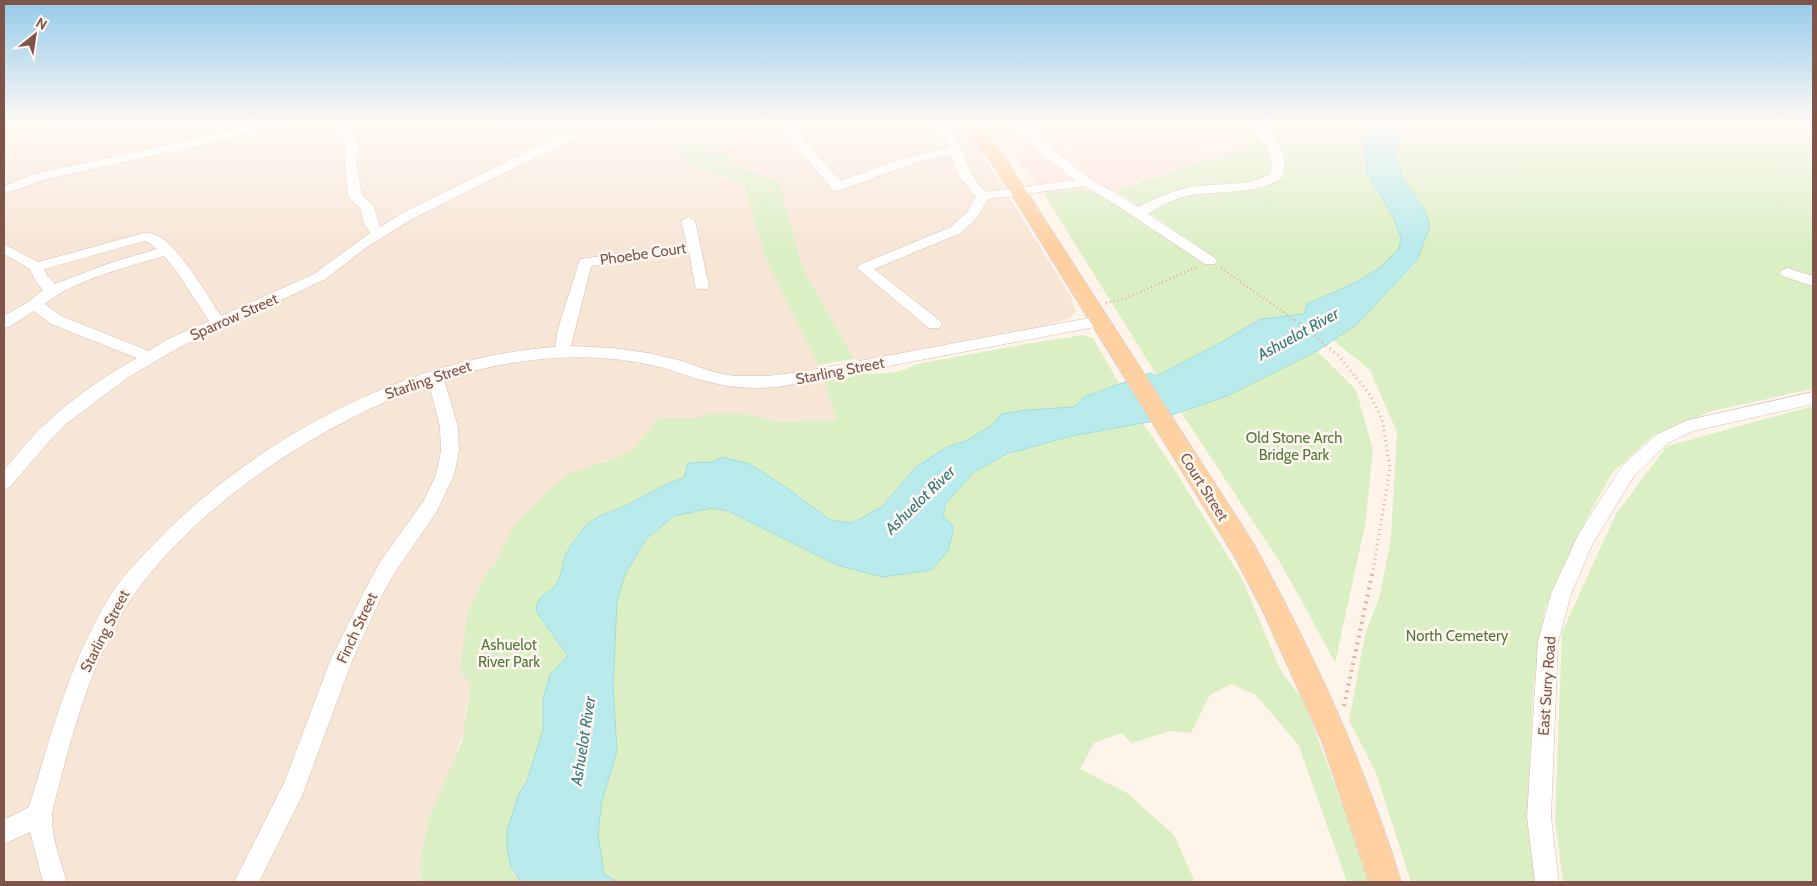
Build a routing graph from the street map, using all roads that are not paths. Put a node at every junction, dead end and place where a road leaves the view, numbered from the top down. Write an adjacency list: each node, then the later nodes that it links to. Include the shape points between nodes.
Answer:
1 (96, 164): 11 (street, via 39,177)
2 (351, 164): 16 (street, via 355,197 367,206)
3 (512, 164): 16 (street, Sparrow Street)
4 (819, 164): 5 (street, via 838,187)
5 (900, 164)
6 (959, 164): 13 (street, via 969,183)
7 (1001, 164): 12 (main road, Court Street)
8 (1063, 164): 10 (street)
9 (1280, 164): 14 (street, via 1276,176 1262,184 1181,193 1156,202)
10 (1086, 182): 12 (street); 14 (street)
11 (4, 190)
12 (1019, 191): 13 (street); 27 (main road, Court Street)
13 (983, 196): 30 (street, via 968,221 956,230 864,268)
14 (1139, 213): 20 (street)
15 (688, 221): 17 (street)
16 (377, 234): 29 (street, Sparrow Street, via 319,277)
17 (695, 247): 24 (street, Phoebe Court); 31 (street, Phoebe Court, via 586,262)
18 (4, 248): 21 (street)
19 (167, 250): 21 (street, via 152,238 144,237); 25 (street); 29 (street)
20 (1210, 261)
21 (36, 267): 25 (street)
22 (1786, 273): 23 (street)
23 (1813, 281)
24 (702, 286)
25 (52, 290): 26 (street)
26 (35, 304): 28 (street); 32 (street, via 56,320)
27 (1100, 321): 31 (street, Starling Street, via 756,384 726,380 669,362 614,352); 40 (main road, Court Street, via 1244,550 1275,608 1336,741)
28 (4, 323)
29 (219, 324): 32 (street, Sparrow Street)
30 (934, 324)
31 (562, 352): 33 (street, Starling Street, via 489,361)
32 (150, 357): 35 (street, Sparrow Street, via 107,384 60,420)
33 (435, 376): 36 (street, Starling Street, via 382,395 253,469 183,525 156,554 129,585 106,624 72,699); 39 (street, Finch Street, via 449,427 446,475 430,506 374,592 341,661 294,788)
34 (1813, 398): 41 (street, East Surry Road, via 1688,426 1662,439 1628,471 1585,540 1561,594 1548,642 1539,818)
35 (4, 482)
36 (40, 814): 37 (street); 38 (street, Starling Street)
37 (4, 832)
38 (55, 882)
39 (246, 882)
40 (1385, 882)
41 (1547, 882)

